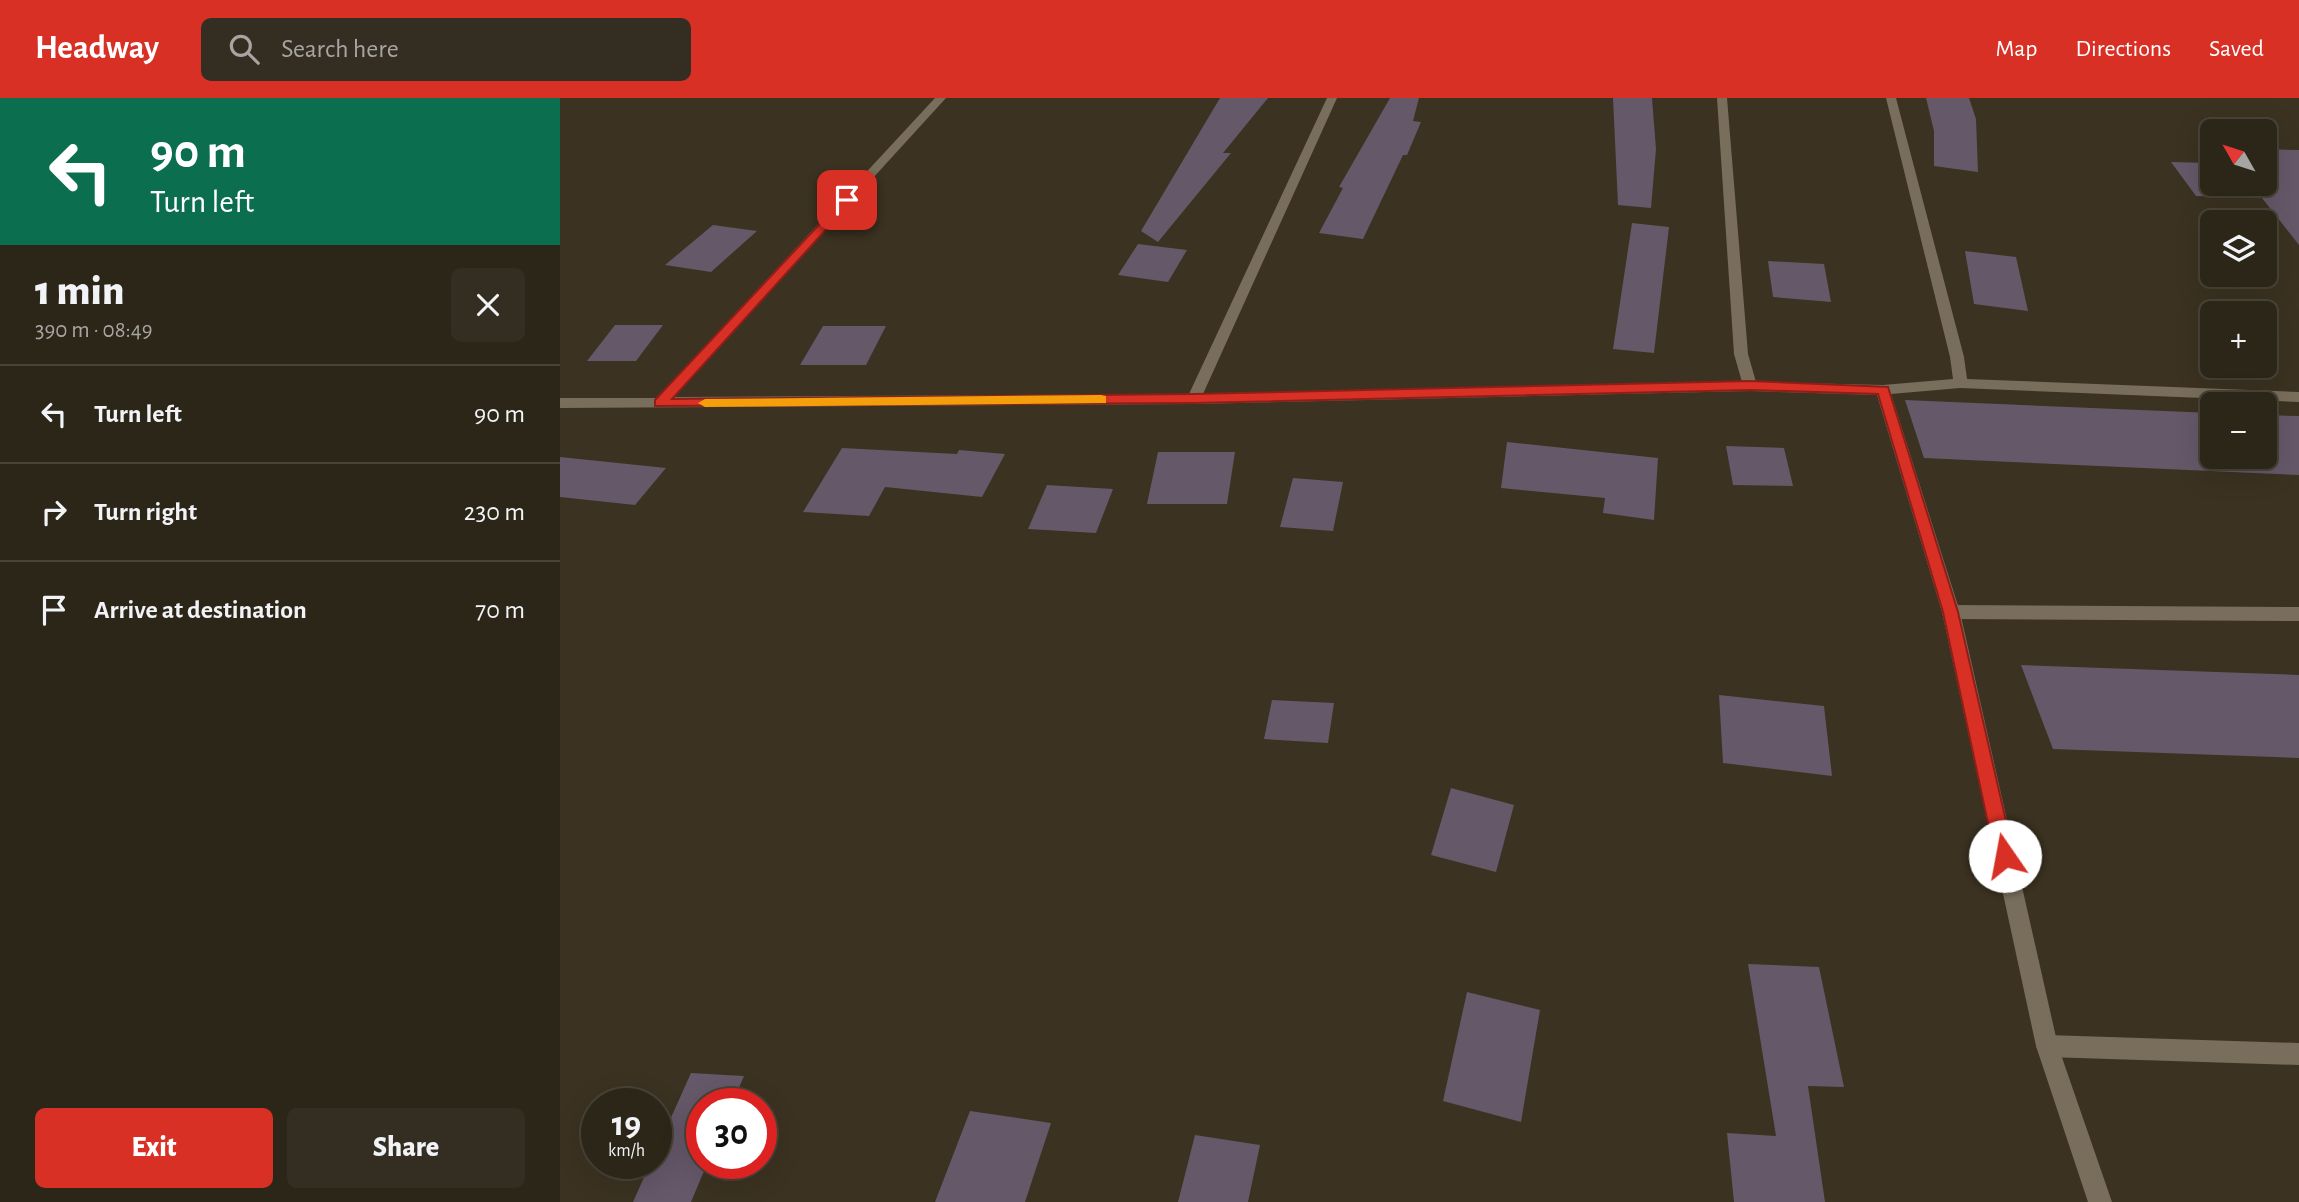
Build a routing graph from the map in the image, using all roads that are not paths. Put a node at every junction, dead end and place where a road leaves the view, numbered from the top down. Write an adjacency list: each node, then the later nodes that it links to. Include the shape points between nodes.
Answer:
1 (941, 98): 11 (street)
2 (1332, 98): 9 (street)
3 (1721, 98): 6 (street, via 1741,354)
4 (1891, 98): 5 (street)
5 (1960, 383): 7 (street); 8 (street)
6 (1750, 386): 7 (street); 9 (street)
7 (1883, 390): 12 (street)
8 (2299, 397)
9 (1194, 399): 11 (street)
10 (560, 403): 11 (street)
11 (660, 403)
12 (1951, 612): 13 (street); 14 (street)
13 (2299, 614)
14 (2047, 1046): 15 (street); 16 (street)
15 (2299, 1054)
16 (2100, 1202)

